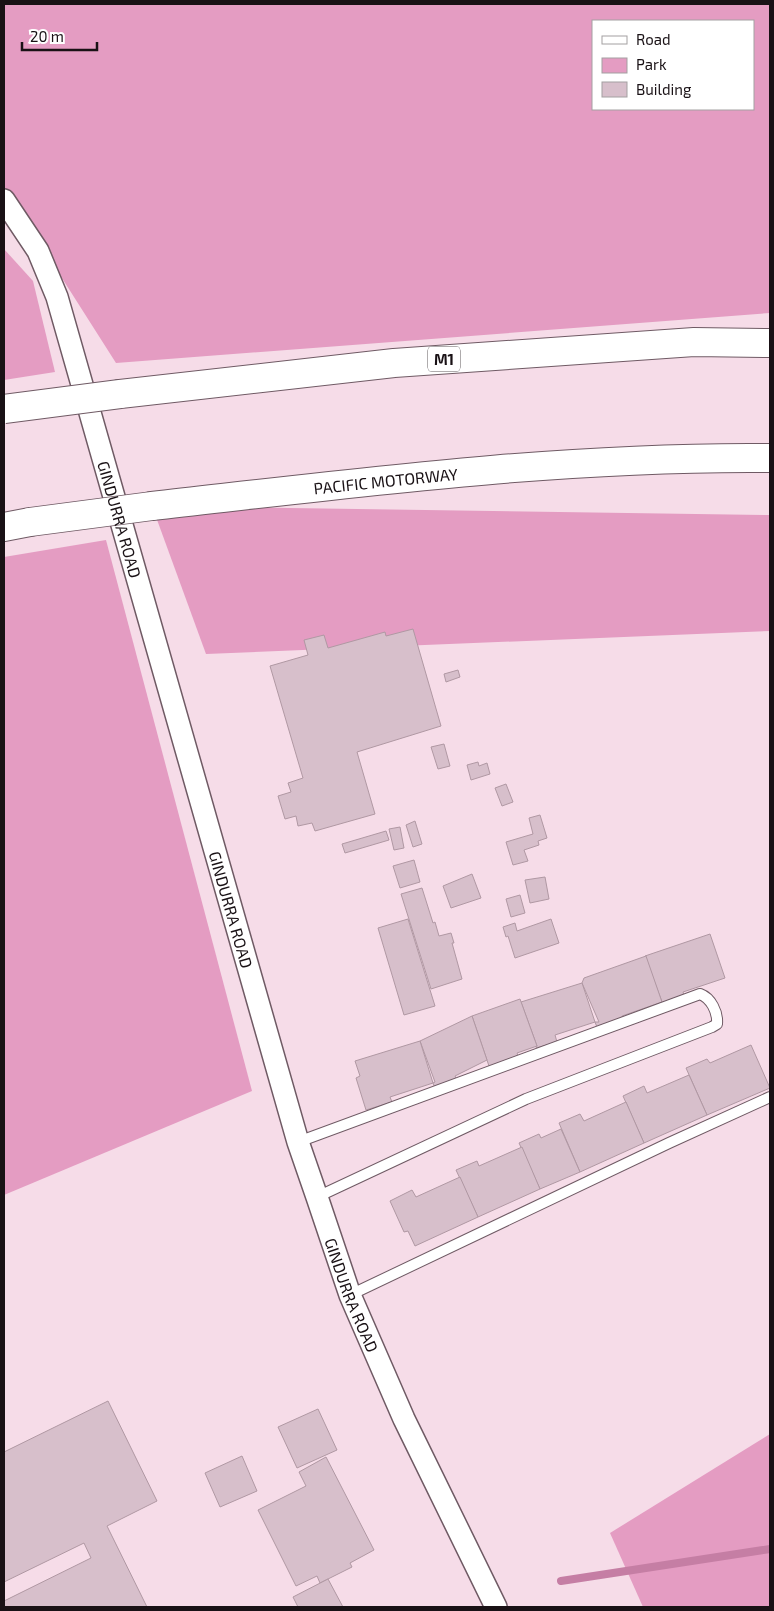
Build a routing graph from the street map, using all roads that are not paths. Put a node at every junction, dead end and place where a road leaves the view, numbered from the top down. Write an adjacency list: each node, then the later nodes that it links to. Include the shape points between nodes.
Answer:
1 (4, 200): 7 (street, GINDURRA ROAD, via 38,251 57,297)
2 (770, 343): 3 (highway, M1, bridge, via 694,342 394,363)
3 (4, 409)
4 (770, 458): 5 (highway, PACIFIC MOTORWAY, bridge, via 597,461 458,472)
5 (17, 524)
6 (770, 1097): 9 (lane)
7 (298, 1142): 8 (street, GINDURRA ROAD); 8 (lane, via 700,994 711,1002 717,1018 717,1024 712,1027 526,1099)
8 (317, 1198): 9 (street, GINDURRA ROAD)
9 (350, 1295): 10 (street, GINDURRA ROAD, via 404,1419)
10 (496, 1607)

